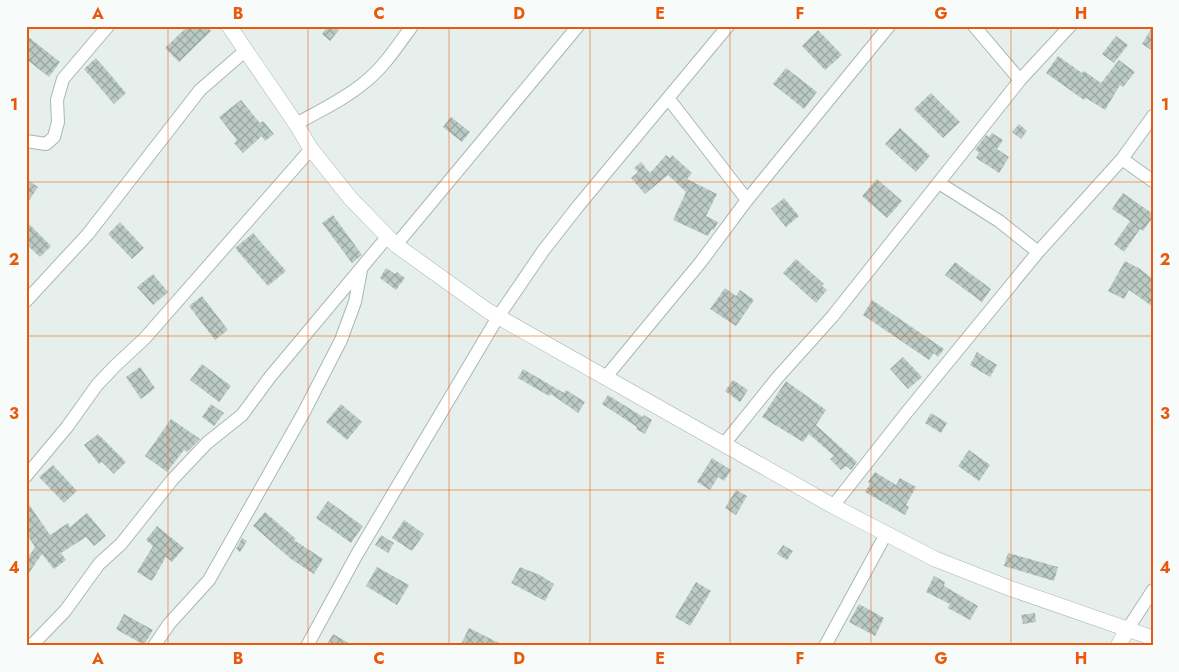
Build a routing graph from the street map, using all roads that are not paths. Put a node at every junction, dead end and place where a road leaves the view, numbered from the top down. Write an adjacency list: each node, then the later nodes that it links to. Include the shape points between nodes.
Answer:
1 (108, 26): 14 (street, via 63,79 57,100 58,122 54,137 46,144)
2 (229, 26): 9 (street)
3 (412, 26): 13 (street, via 366,82)
4 (578, 26): 20 (street)
5 (728, 26): 11 (street)
6 (889, 26): 19 (street)
7 (974, 26): 10 (street)
8 (1070, 26): 10 (street)
9 (245, 51): 13 (street); 23 (street, via 200,90 88,234)
10 (1020, 80): 18 (street)
11 (668, 98): 19 (street); 24 (street, via 543,251)
12 (1153, 116): 16 (street)
13 (296, 124): 15 (street)
14 (26, 141)
15 (311, 149): 20 (street, via 351,199); 27 (street, via 145,338 97,385 68,427)
16 (1122, 159): 17 (street); 21 (street)
17 (1153, 181)
18 (939, 183): 21 (street); 26 (street, via 832,317)
19 (747, 200): 25 (street, via 700,263)
20 (392, 240): 22 (street); 24 (street)
21 (1038, 252): 28 (street)
22 (361, 269): 33 (street, via 275,370 242,415 207,444 172,480 121,544 99,564 65,611); 34 (street, via 355,302 341,340 304,412 209,580 169,624)
23 (26, 301)
24 (498, 317): 25 (street); 35 (street, via 356,556)
25 (605, 378): 26 (street)
26 (724, 444): 28 (street)
27 (26, 476)
28 (833, 506): 29 (street)
29 (886, 534): 31 (street, via 953,566); 36 (street)
30 (1153, 590): 31 (street)
31 (1127, 630): 32 (street); 37 (street)
32 (1153, 638)
33 (32, 646)
34 (154, 646)
35 (307, 646)
36 (825, 646)
37 (1118, 646)

